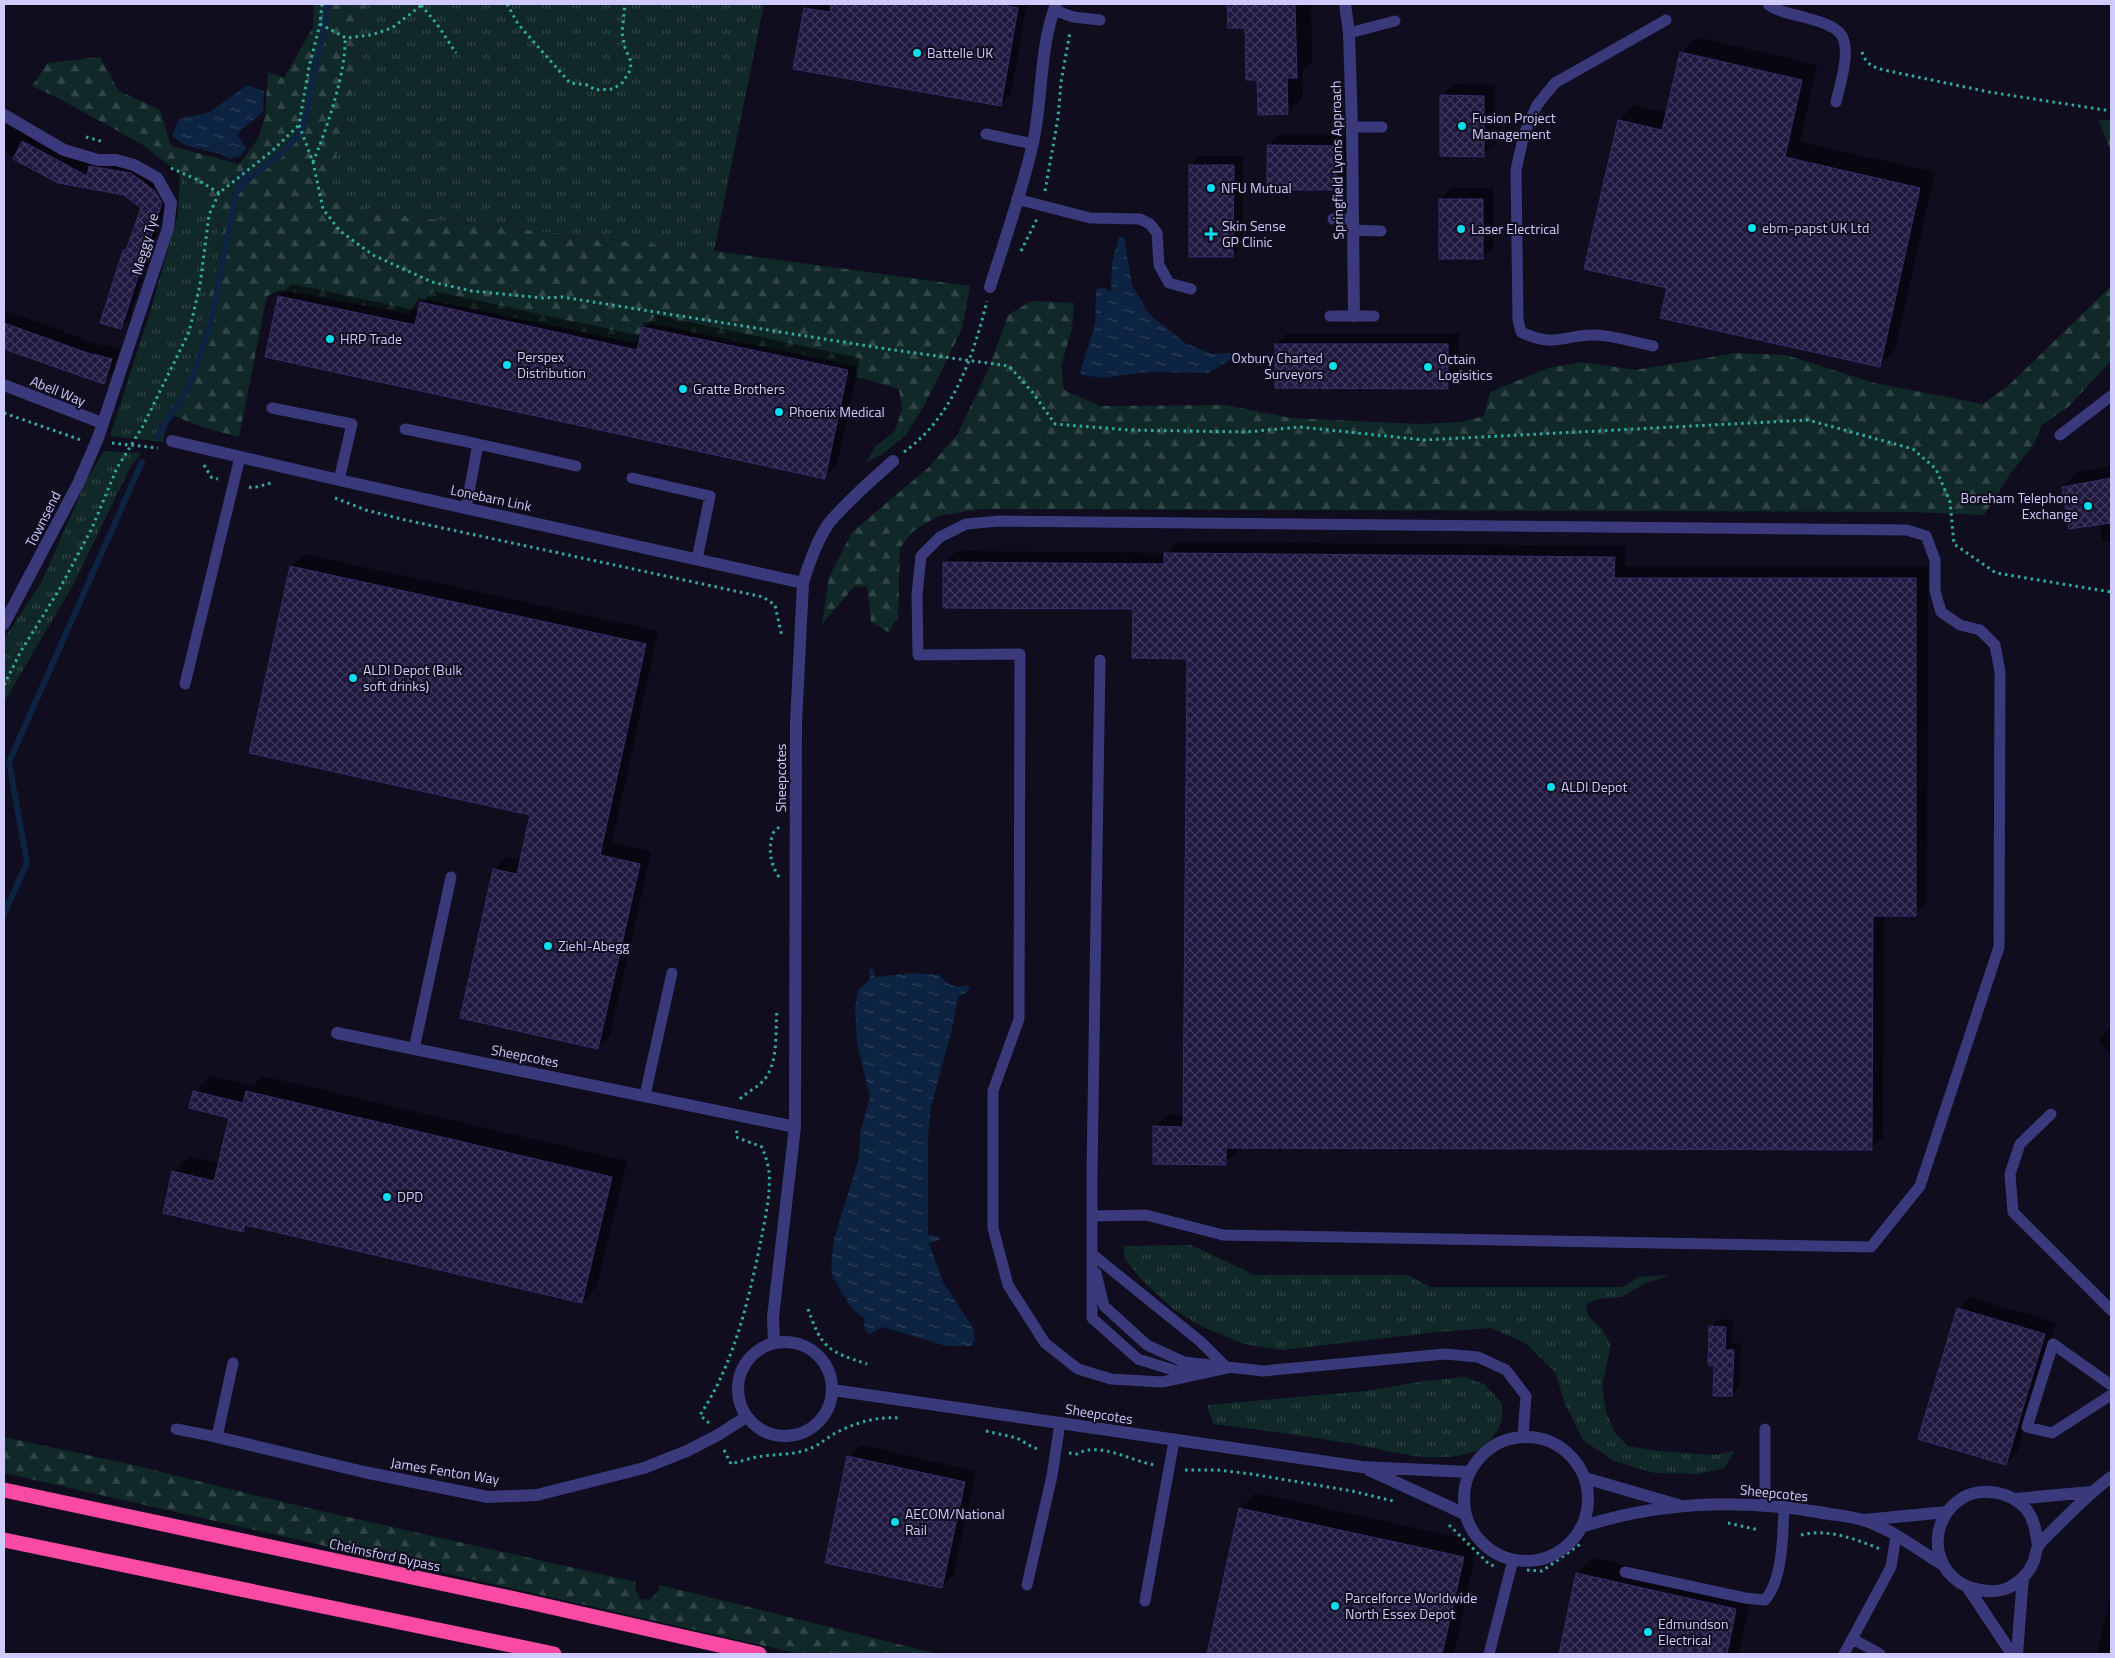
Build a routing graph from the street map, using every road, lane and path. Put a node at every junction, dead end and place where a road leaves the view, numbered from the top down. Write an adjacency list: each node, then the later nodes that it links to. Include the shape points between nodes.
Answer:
1 (322, 4): 12 (path)
2 (422, 4): 14 (path, via 392,28 371,35); 16 (path)
3 (507, 4): 4 (path, via 518,24 570,83 588,85 595,90 613,89 631,69 622,33)
4 (625, 4)
5 (1345, 4): 13 (street, Springfield Lyons Approach)
6 (1768, 4): 17 (lane, via 1828,25 1840,33 1845,42 1844,69)
7 (1055, 7): 8 (lane); 24 (street, via 1042,60)
8 (1073, 17): 9 (lane); 27 (path)
9 (1100, 20)
10 (1666, 20): 37 (lane, via 1555,83 1537,104 1524,134 1516,170 1518,320 1521,332 1537,340 1557,341 1594,335)
11 (1395, 21): 13 (lane)
12 (320, 24): 14 (path); 20 (path)
13 (1349, 33): 21 (street, Springfield Lyons Approach)
14 (345, 37): 25 (path, via 342,70 324,137)
15 (1860, 45): 18 (path, via 1864,59 1872,67 1989,92)
16 (456, 53)
17 (1836, 102)
18 (2111, 111)
19 (4, 115): 42 (street, Meggy Tye, via 64,150 98,160 134,165 157,178 171,202 168,228)
20 (299, 125): 25 (path); 63 (path, via 219,193 209,215 200,285 188,332 143,426 117,468 92,528)
21 (1352, 127): 22 (lane); 29 (street, Springfield Lyons Approach)
22 (1382, 127)
23 (986, 134): 24 (lane)
24 (1033, 144): 26 (street)
25 (313, 162): 38 (path, via 323,209 340,231 374,255 432,282 472,291 562,297)
26 (1018, 199): 27 (lane); 32 (street)
27 (1041, 206): 31 (path); 33 (lane, via 1090,218 1140,219 1150,224 1157,234 1159,265 1169,283)
28 (1333, 219): 29 (lane)
29 (1353, 224): 30 (lane); 35 (street, Springfield Lyons Approach)
30 (1381, 231)
31 (1018, 257)
32 (990, 287): 38 (path)
33 (1191, 289)
34 (1330, 316): 35 (lane)
35 (1354, 316): 36 (lane)
36 (1374, 316)
37 (1653, 346)
38 (968, 361): 48 (path, via 952,398 935,424 914,446); 58 (path, via 1009,366 1055,424 1129,430 1246,432 1300,427 1424,440 1808,420 1913,449 1936,469 1950,502 1954,544 1996,573)
39 (4, 385): 42 (street, Abell Way)
40 (2111, 396): 44 (lane)
41 (272, 408): 51 (lane, via 352,424)
42 (102, 424): 59 (street, Townsend, via 79,482)
43 (405, 429): 46 (lane)
44 (2060, 434)
45 (172, 441): 47 (street, Lonebarn Link)
46 (478, 444): 49 (lane); 55 (lane)
47 (240, 457): 51 (street, Lonebarn Link); 62 (lane)
48 (892, 461): 57 (street, Sheepcotes, via 828,525)
49 (576, 466)
50 (632, 478): 56 (lane, via 710,496)
51 (339, 480): 55 (street, Lonebarn Link)
52 (279, 482): 53 (path)
53 (254, 488)
54 (334, 497): 60 (path, via 401,519 763,597 775,606)
55 (466, 508): 56 (street, Lonebarn Link)
56 (697, 560): 57 (street, Lonebarn Link)
57 (803, 583): 70 (street, Sheepcotes, via 796,723)
58 (2111, 592)
59 (4, 624)
60 (782, 630)
61 (1100, 660): 72 (lane)
62 (185, 684)
63 (4, 685)
64 (451, 877): 67 (lane)
65 (672, 973): 68 (lane)
66 (337, 1033): 67 (street, Sheepcotes)
67 (414, 1049): 68 (street, Sheepcotes)
68 (645, 1096): 70 (street, Sheepcotes)
69 (2051, 1114): 75 (lane, via 2020,1144 2010,1174 2013,1212)
70 (795, 1127): 76 (street, Sheepcotes, via 774,1317)
71 (736, 1137): 83 (path, via 762,1146 767,1159 766,1215 750,1288 732,1346)
72 (1092, 1216): 73 (lane); 79 (lane, via 1146,1215 1223,1234 1871,1247 1920,1186 1999,946 2000,672 1995,645 1980,630 1960,625 1941,612 1935,591 1935,560 1926,536 1907,530 999,522 966,524 940,537 921,556 917,595 918,655 1020,654 1019,1019 993,1092 993,1228 1008,1285 1045,1343 1078,1368 1111,1378 1162,1382)
73 (1092, 1254): 79 (lane, via 1201,1342); 79 (lane, via 1104,1306 1147,1345 1184,1362); 79 (lane, via 1092,1318 1138,1360 1176,1372)
74 (808, 1309): 78 (path, via 821,1340 838,1354)
75 (2111, 1310)
76 (774, 1343): 81 (street, via 802,1345 816,1353 828,1368); 84 (street, via 752,1354 743,1366 737,1385 738,1400)
77 (233, 1363): 91 (lane)
78 (867, 1364)
79 (1227, 1368): 90 (lane, via 1263,1371 1445,1354 1478,1357 1506,1370 1526,1396)
80 (2111, 1385): 82 (lane, via 2053,1344 2027,1427 2052,1433)
81 (832, 1390): 84 (street, via 829,1406 817,1424 800,1434 771,1435); 86 (street, Sheepcotes)
82 (2111, 1394)
83 (700, 1415)
84 (746, 1417): 91 (street, James Fenton Way, via 687,1451 644,1468 537,1494 488,1497)
85 (908, 1419): 96 (path, via 870,1420 804,1451)
86 (1060, 1423): 92 (street, Sheepcotes); 130 (lane, via 1054,1468)
87 (1765, 1428): 108 (lane)
88 (176, 1429): 91 (lane)
89 (980, 1430): 93 (path, via 1017,1438)
90 (1523, 1436): 99 (street, via 1491,1447); 100 (street, via 1542,1439 1560,1447 1575,1461)
91 (217, 1437)
92 (1174, 1441): 97 (street, Sheepcotes); 132 (lane)
93 (1034, 1448)
94 (1077, 1454): 95 (path, via 1085,1449 1119,1453)
95 (1142, 1463)
96 (730, 1464)
97 (1362, 1466): 99 (street, Sheepcotes); 111 (street, Sheepcotes)
98 (1192, 1471): 105 (path, via 1251,1474 1352,1491)
99 (1469, 1472): 111 (street, via 1463,1492)
100 (1584, 1478): 107 (street, Sheepcotes); 116 (street, via 1588,1492 1587,1511)
101 (2111, 1478): 103 (street)
102 (4, 1490): 135 (highway, Chelmsford Bypass)
103 (2090, 1492): 104 (street); 122 (street)
104 (2014, 1499): 110 (street, via 1998,1492 1975,1493 1959,1500); 122 (street, via 2027,1510 2035,1526)
105 (1394, 1502)
106 (1740, 1503): 107 (street, Sheepcotes); 108 (street, Sheepcotes); 113 (path)
107 (1680, 1505): 116 (street, Sheepcotes)
108 (1765, 1505): 109 (street, Sheepcotes)
109 (1784, 1506): 112 (street, Sheepcotes); 128 (lane, via 1774,1587 1765,1600)
110 (1947, 1512): 112 (street, Sheepcotes); 126 (street, via 1939,1528 1937,1545)
111 (1465, 1514): 124 (street, via 1480,1542 1493,1553)
112 (1864, 1520): 119 (street, Sheepcotes)
113 (1728, 1522): 115 (path); 117 (path)
114 (1446, 1523): 125 (path)
115 (1722, 1523)
116 (1581, 1527): 124 (street, via 1568,1544 1550,1556 1530,1562)
117 (1759, 1530)
118 (1801, 1535): 123 (path, via 1813,1532 1842,1536)
119 (1896, 1536): 123 (lane); 126 (street, Sheepcotes)
120 (1589, 1539): 127 (path)
121 (4, 1540): 134 (highway)
122 (2038, 1546): 129 (street)
123 (1892, 1554): 133 (lane, via 1891,1566)
124 (1513, 1560): 136 (lane)
125 (1490, 1565)
126 (1943, 1565): 131 (street, via 1954,1579)
127 (1542, 1571)
128 (1626, 1572)
129 (2024, 1577): 131 (street, via 2009,1587 1992,1592); 140 (street)
130 (1028, 1584)
131 (1968, 1588): 139 (street)
132 (1145, 1601)
133 (1853, 1639): 137 (lane); 138 (lane)
134 (554, 1654)
135 (759, 1654)
136 (1489, 1654)
137 (1844, 1654)
138 (1880, 1654)
139 (2012, 1654)
140 (2018, 1654)

